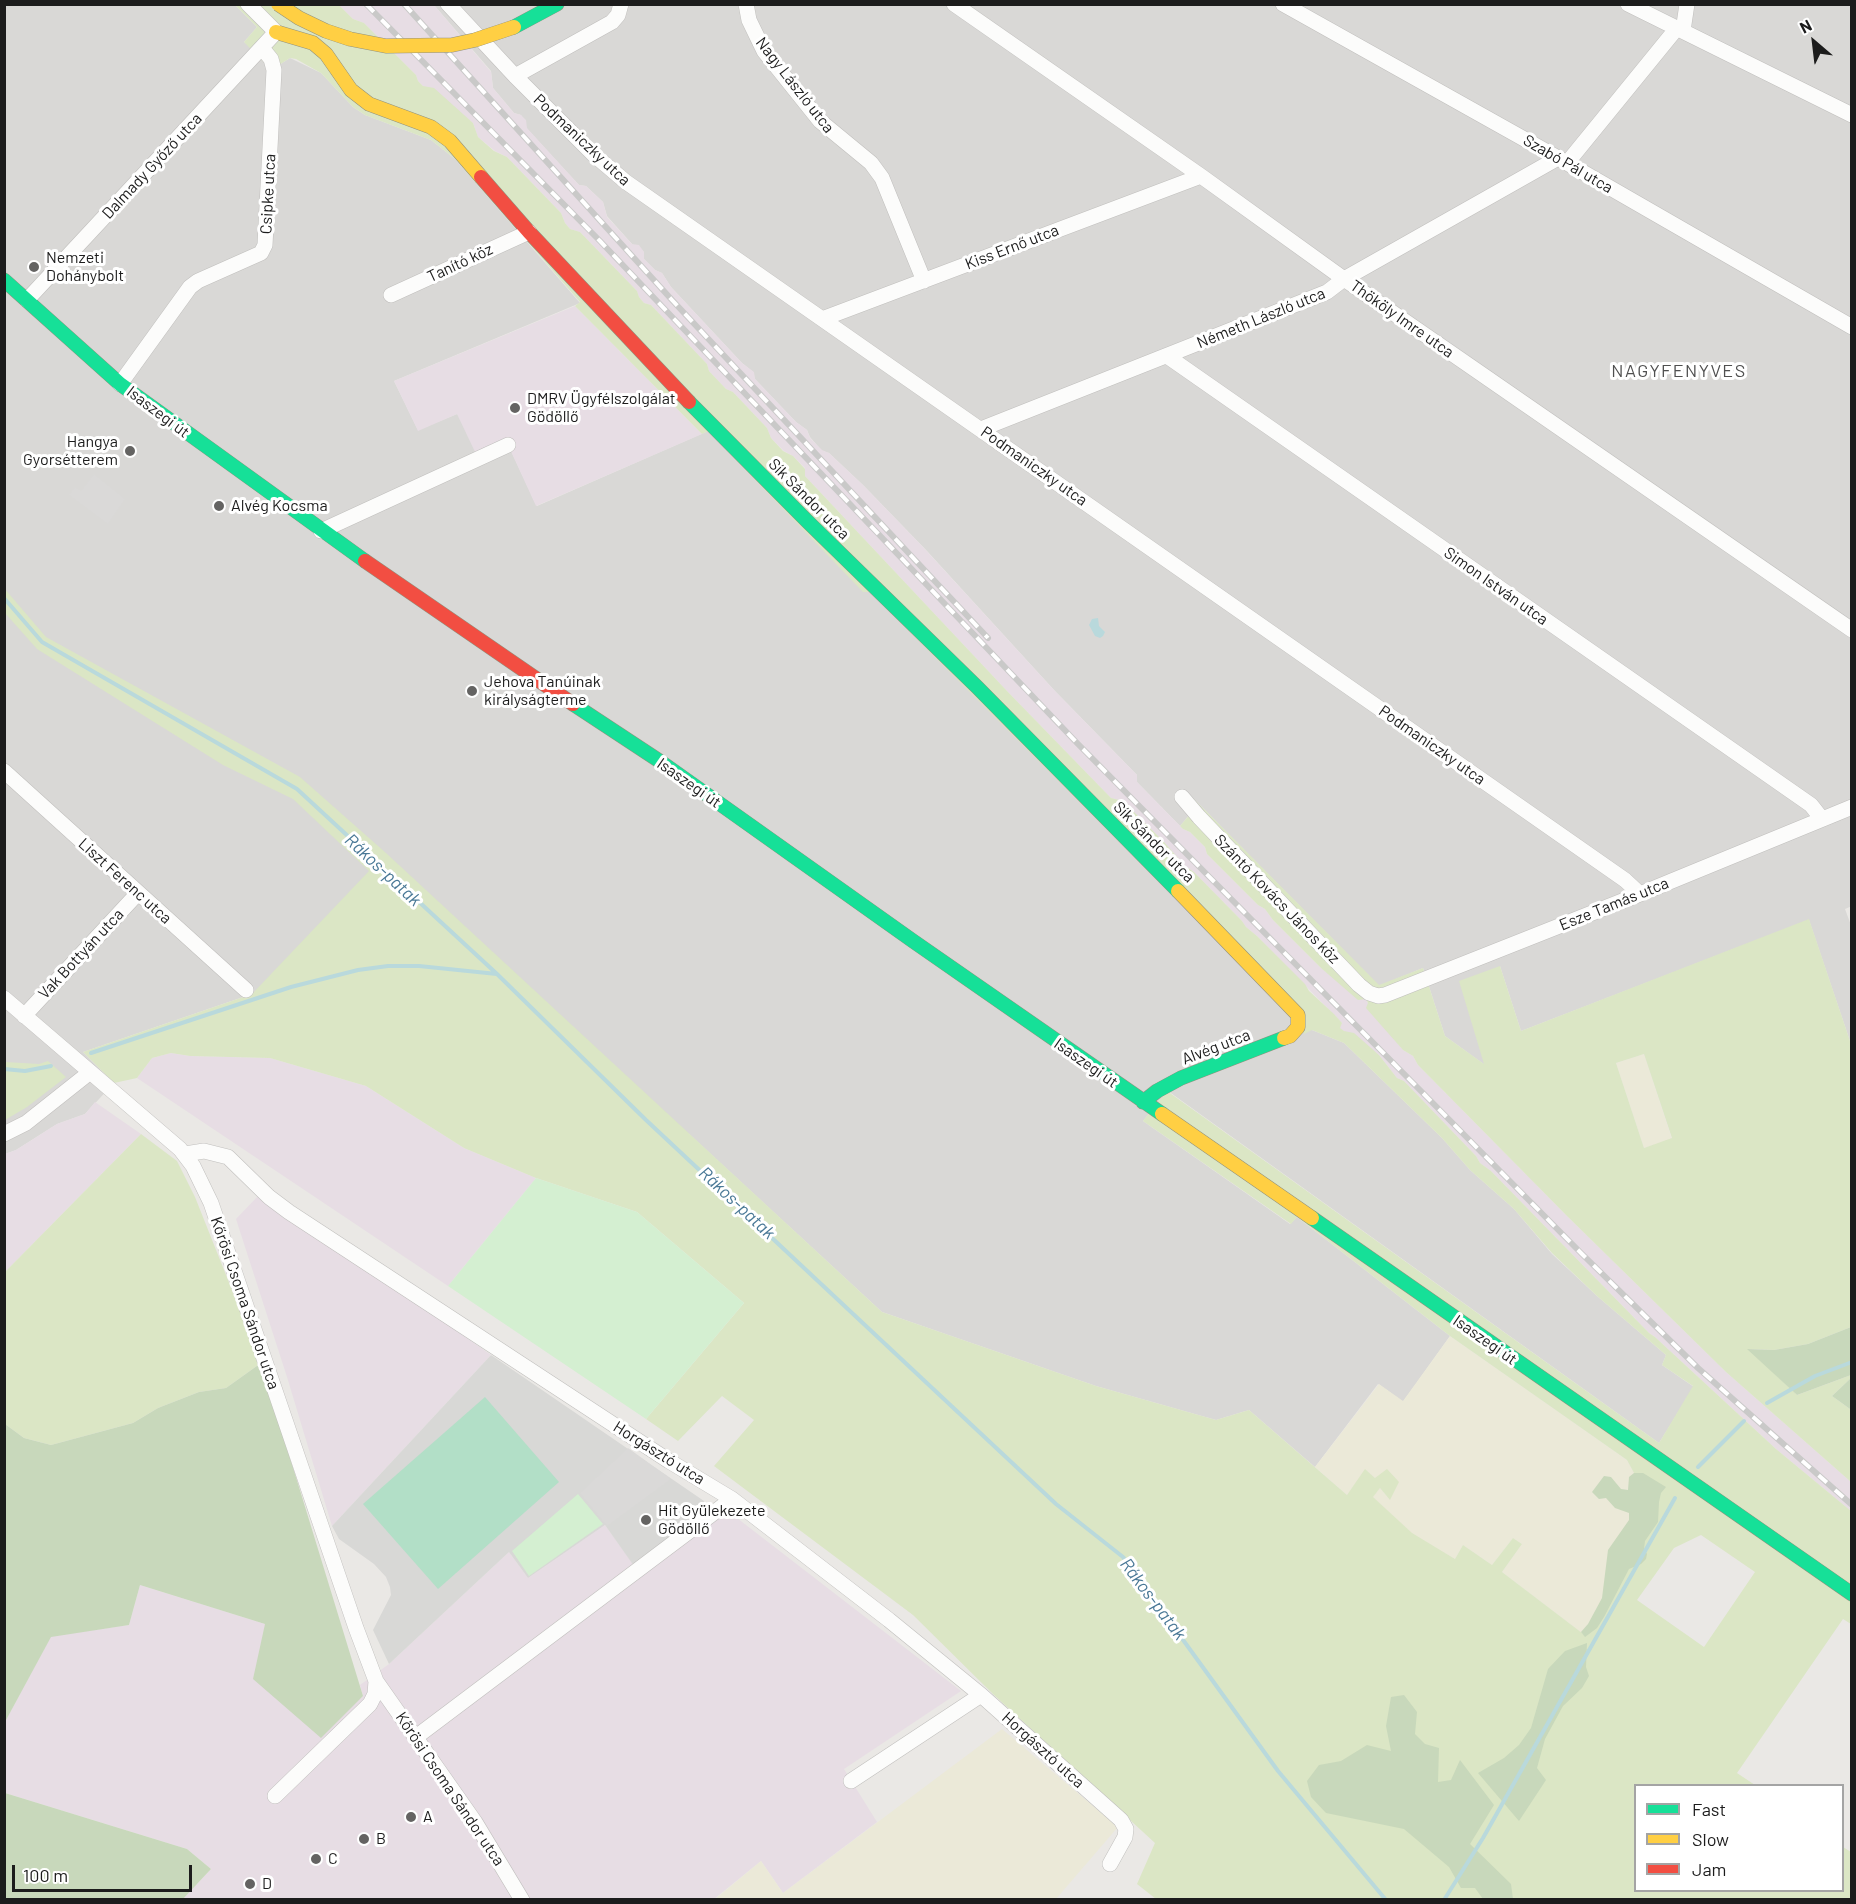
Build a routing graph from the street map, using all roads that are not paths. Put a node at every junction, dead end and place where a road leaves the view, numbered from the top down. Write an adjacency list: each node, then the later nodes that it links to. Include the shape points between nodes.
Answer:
1 (248, 4): 12 (street)
2 (278, 4): 3 (main road, bridge, via 326,31 394,47 452,45 475,40 514,27)
3 (556, 4)
4 (621, 4): 14 (street, via 612,22)
5 (746, 4): 21 (street, Nagy László utca, via 764,51 820,121 871,163 882,178)
6 (954, 4): 17 (street, Thököly Imre utca)
7 (1282, 4): 16 (street, Szabó Pál utca)
8 (1628, 4): 11 (street)
9 (1687, 4): 11 (street)
10 (455, 6): 14 (street, Podmaniczky utca)
11 (1680, 29): 15 (street); 16 (street, Németh László utca)
12 (276, 32): 13 (street, Dalmady Győző utca); 18 (main road, Sík Sándor utca, via 313,43 326,54 351,90 369,104 439,132)
13 (262, 48): 23 (street, Dalmady Győző utca); 27 (street, Csipke utca, via 274,70 265,245 261,253 190,287)
14 (515, 76): 24 (street, Podmaniczky utca, via 626,182)
15 (1851, 115)
16 (1562, 161): 19 (street, Németh László utca); 25 (street, Szabó Pál utca)
17 (1201, 176): 19 (street, Thököly Imre utca); 21 (street, Kiss Ernő utca)
18 (528, 232): 22 (street, Tanító köz); 42 (main road, Sík Sándor utca, via 653,365 1266,980 1296,1011)
19 (1344, 279): 26 (street, Németh László utca, via 1327,292); 31 (street, Thököly Imre utca)
20 (4, 280): 23 (main road, Isaszegi út)
21 (924, 281): 24 (street, Kiss Ernő utca)
22 (391, 295)
23 (27, 300): 27 (main road, Isaszegi út)
24 (822, 319): 28 (street, Podmaniczky utca)
25 (1851, 327)
26 (1167, 356): 28 (street, Németh László utca); 35 (street, Simon István utca, via 1811,805)
27 (120, 384): 30 (main road, Isaszegi út)
28 (981, 429): 37 (street, Podmaniczky utca)
29 (508, 445): 30 (street)
30 (321, 531): 44 (main road, Isaszegi út, via 661,762)
31 (1851, 630)
32 (4, 771): 36 (street, Liszt Ferenc utca)
33 (1182, 797): 39 (street, Szántó Kovács János köz, via 1359,985)
34 (1851, 807): 35 (street, Esze Tamás utca)
35 (1822, 819): 37 (street, Esze Tamás utca)
36 (138, 893): 38 (street, Liszt Ferenc utca); 41 (street, Vak Bottyán utca)
37 (1640, 894): 39 (street, Esze Tamás utca, via 1385,995)
38 (246, 990)
39 (1376, 995)
40 (4, 998): 41 (street, Kőrösi Csoma Sándor utca)
41 (24, 1016): 43 (street, Kőrösi Csoma Sándor utca)
42 (1299, 1024): 44 (main road, Alvég utca, via 1290,1036 1181,1078)
43 (89, 1073): 45 (street, via 26,1124); 46 (street, Kőrösi Csoma Sándor utca)
44 (1143, 1102): 48 (main road, Isaszegi út)
45 (4, 1134)
46 (185, 1154): 47 (street, Horgásztó utca, via 211,1152 234,1160 289,1212); 49 (street, Kőrösi Csoma Sándor utca, via 204,1186)
47 (732, 1499): 50 (street, Horgásztó utca); 51 (street)
48 (1851, 1594)
49 (376, 1681): 51 (street, Kőrösi Csoma Sándor utca); 53 (street, via 370,1704)
50 (981, 1695): 52 (street); 54 (street, Horgásztó utca, via 1124,1824 1125,1837)
51 (416, 1737): 55 (street, Kőrösi Csoma Sándor utca)
52 (851, 1781)
53 (275, 1796)
54 (1110, 1864)
55 (522, 1899)

